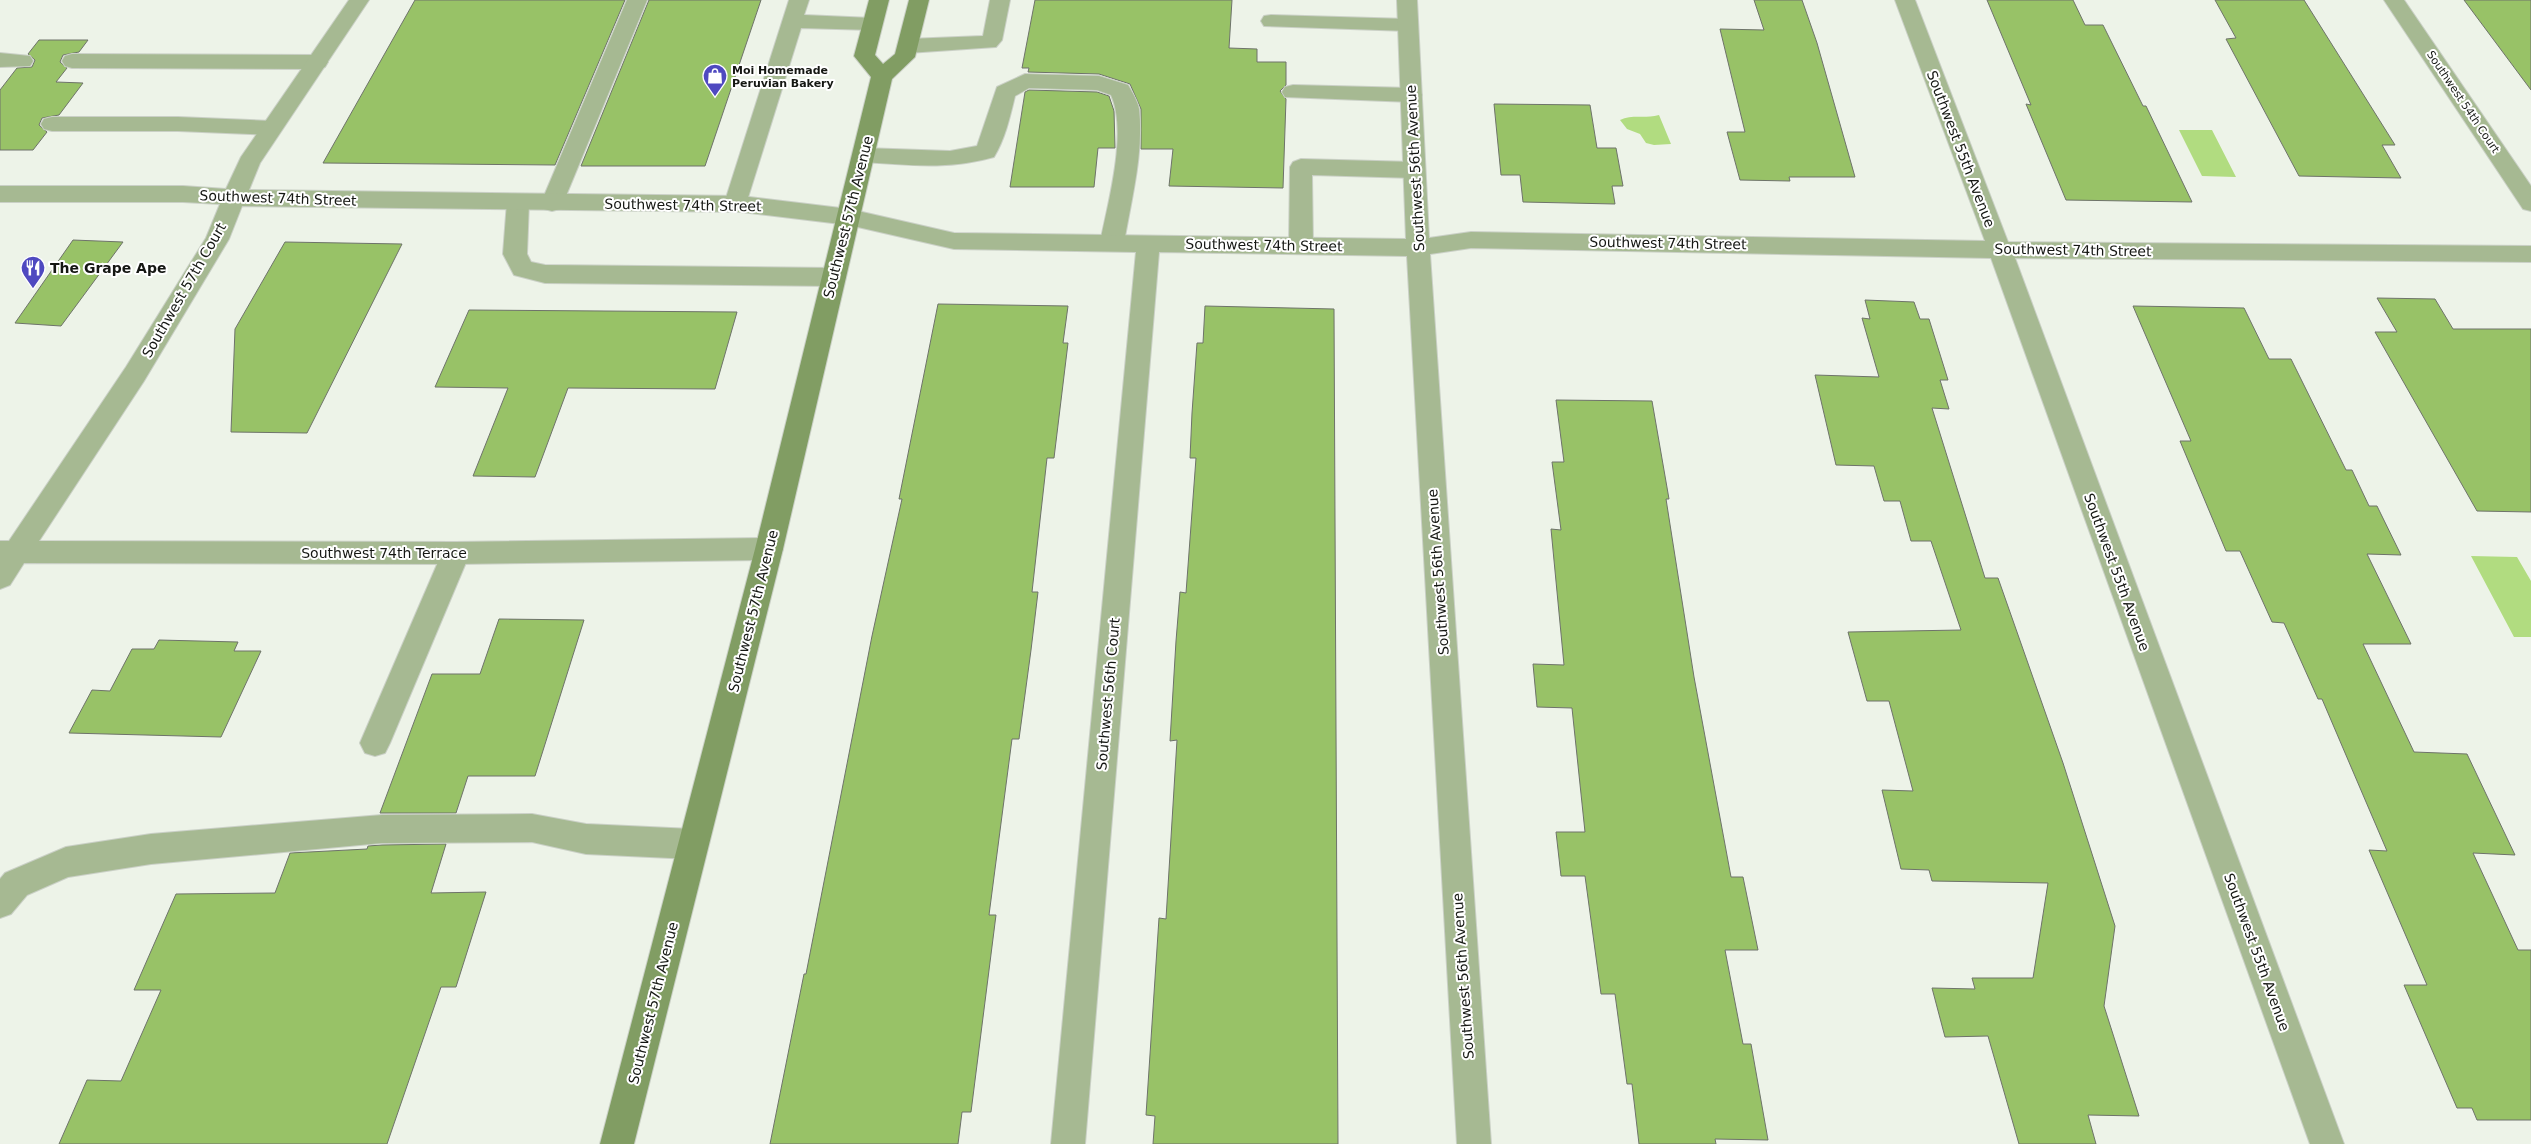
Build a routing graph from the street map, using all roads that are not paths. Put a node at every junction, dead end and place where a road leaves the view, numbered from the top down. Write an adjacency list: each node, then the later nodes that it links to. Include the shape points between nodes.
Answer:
1 (359, 0): 17 (street, Southwest 57th Court)
2 (637, 0): 28 (street)
3 (799, 0): 10 (street)
4 (878, 0): 12 (main road)
5 (919, 0): 13 (main road)
6 (1000, 0): 13 (street, via 989,42)
7 (1905, 0): 36 (street, Southwest 55th Avenue)
8 (2394, 0): 29 (street, Southwest 54th Court)
9 (1408, 12): 11 (street); 20 (street, Southwest 56th Avenue)
10 (793, 21): 12 (street); 30 (street)
11 (1272, 21)
12 (872, 24): 18 (main road, via 864,56)
13 (908, 46): 18 (main road, via 906,57)
14 (0, 60): 15 (street)
15 (23, 61)
16 (72, 61): 17 (street)
17 (318, 62): 22 (street, Southwest 57th Court)
18 (882, 76): 23 (main road, Southwest 57th Avenue)
19 (1293, 92): 20 (street)
20 (1411, 95): 24 (street, Southwest 56th Avenue)
21 (52, 124): 22 (street)
22 (270, 128): 26 (street, Southwest 57th Court, via 249,162)
23 (864, 156): 31 (main road, Southwest 57th Avenue); 32 (street, via 950,159 986,152 1005,92 1025,81 1099,83 1120,90 1128,108 1127,160)
24 (1414, 170): 34 (street, via 1301,168); 35 (street, Southwest 56th Avenue)
25 (0, 194): 26 (street, Southwest 74th Street)
26 (234, 197): 27 (street, Southwest 74th Street); 40 (street, Southwest 57th Court, via 217,240 135,374)
27 (518, 202): 28 (street, Southwest 74th Street); 38 (street, via 515,254 522,269 544,274)
28 (552, 203): 30 (street, Southwest 74th Street)
29 (2531, 203)
30 (735, 204): 31 (street, Southwest 74th Street)
31 (849, 216): 32 (street, Southwest 74th Street, via 954,241); 38 (main road, Southwest 57th Avenue)
32 (1112, 243): 33 (street, Southwest 74th Street)
33 (1148, 244): 34 (street, Southwest 74th Street); 47 (street, Southwest 56th Court)
34 (1301, 246): 35 (street, Southwest 74th Street)
35 (1418, 248): 36 (street, Southwest 74th Street, via 1472,240); 48 (street, Southwest 56th Avenue)
36 (1999, 250): 37 (street, Southwest 74th Street); 49 (street, Southwest 55th Avenue)
37 (2531, 254)
38 (834, 277): 39 (main road, Southwest 57th Avenue)
39 (769, 549): 41 (street, Southwest 74th Terrace); 44 (main road, Southwest 57th Avenue)
40 (8, 552): 41 (street, Southwest 74th Terrace); 42 (street, Southwest 57th Court)
41 (456, 553): 43 (street)
42 (0, 577)
43 (375, 743)
44 (692, 844): 45 (street, via 586,839 532,828 382,829 151,848 66,862 16,884); 46 (main road, Southwest 57th Avenue)
45 (0, 903)
46 (617, 1144)
47 (1068, 1144)
48 (1474, 1144)
49 (2327, 1144)

